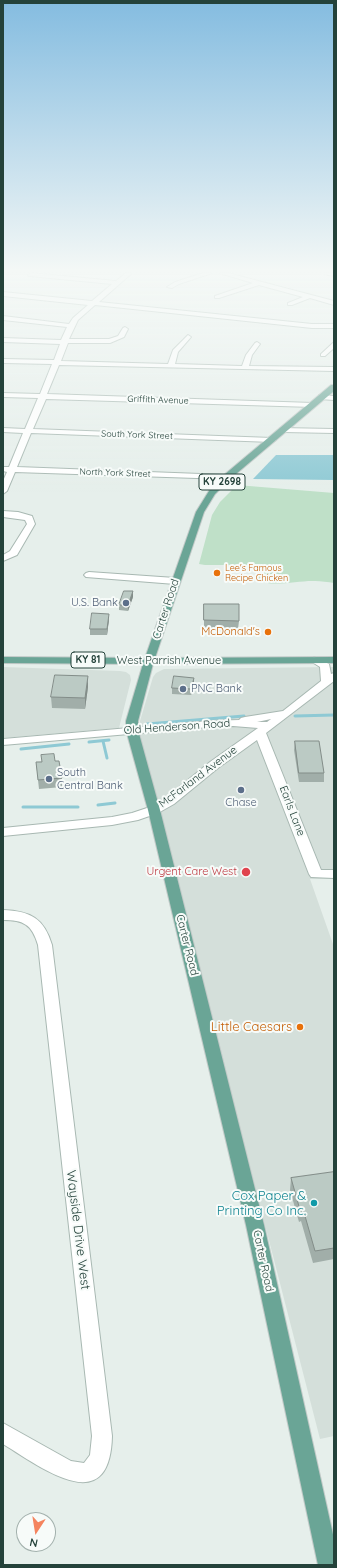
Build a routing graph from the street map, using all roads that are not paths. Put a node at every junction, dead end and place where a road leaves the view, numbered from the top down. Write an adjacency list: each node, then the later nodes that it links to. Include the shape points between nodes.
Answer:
1 (62, 346): 7 (street)
2 (180, 346): 8 (street)
3 (255, 346): 9 (street)
4 (332, 346): 5 (street)
5 (323, 355)
6 (3, 361): 7 (street)
7 (56, 363): 8 (street); 13 (street)
8 (171, 366): 9 (street)
9 (245, 368): 10 (street)
10 (334, 369)
11 (334, 387): 14 (main road, Carter Road / KY 2698)
12 (3, 395): 13 (street, Griffith Avenue)
13 (43, 396): 16 (street, Griffith Avenue); 19 (street)
14 (322, 397): 15 (street); 16 (main road, Carter Road / KY 2698)
15 (334, 398)
16 (313, 405): 18 (main road, Carter Road / KY 2698)
17 (3, 430): 19 (street, South York Street)
18 (283, 430): 20 (street); 21 (main road, Carter Road / KY 2698)
19 (29, 431): 21 (street, South York Street); 23 (street)
20 (334, 431)
21 (272, 440): 24 (main road, Carter Road / KY 2698)
22 (3, 469): 23 (street, North York Street)
23 (12, 469): 24 (street, North York Street); 25 (street)
24 (227, 477): 29 (main road, Carter Road / KY 2698, via 212,493 200,512)
25 (3, 491)
26 (3, 514): 27 (street, via 25,516 31,521 14,553)
27 (3, 558)
28 (89, 575): 29 (street)
29 (175, 581): 33 (main road, Carter Road / KY 2698)
30 (3, 660): 33 (main road, West Parrish Avenue / KY 81)
31 (314, 660): 32 (main road, West Parrish Avenue / KY 81); 33 (main road, West Parrish Avenue / KY 81); 35 (street, via 325,666)
32 (334, 660)
33 (150, 661): 39 (main road, Carter Road, via 132,721)
34 (334, 665): 35 (street)
35 (330, 679): 36 (street)
36 (286, 714): 37 (street); 38 (street)
37 (233, 722): 38 (street, Old Henderson Road); 39 (street, Old Henderson Road); 40 (street, via 244,731)
38 (264, 729): 40 (street, McFarland Avenue); 44 (street, Earls Lane, via 316,874)
39 (132, 730): 41 (street, Old Henderson Road); 42 (main road, Carter Road)
40 (248, 740): 42 (street, McFarland Avenue, via 170,801)
41 (3, 742)
42 (154, 810): 43 (street, McFarland Avenue, via 112,821); 47 (main road, Carter Road, via 255,1225)
43 (3, 832)
44 (334, 874)
45 (3, 915): 46 (street, Wayside Drive West, via 18,916 33,922 39,928 45,945 102,1450 93,1469 77,1474)
46 (3, 1433)
47 (329, 1565)

